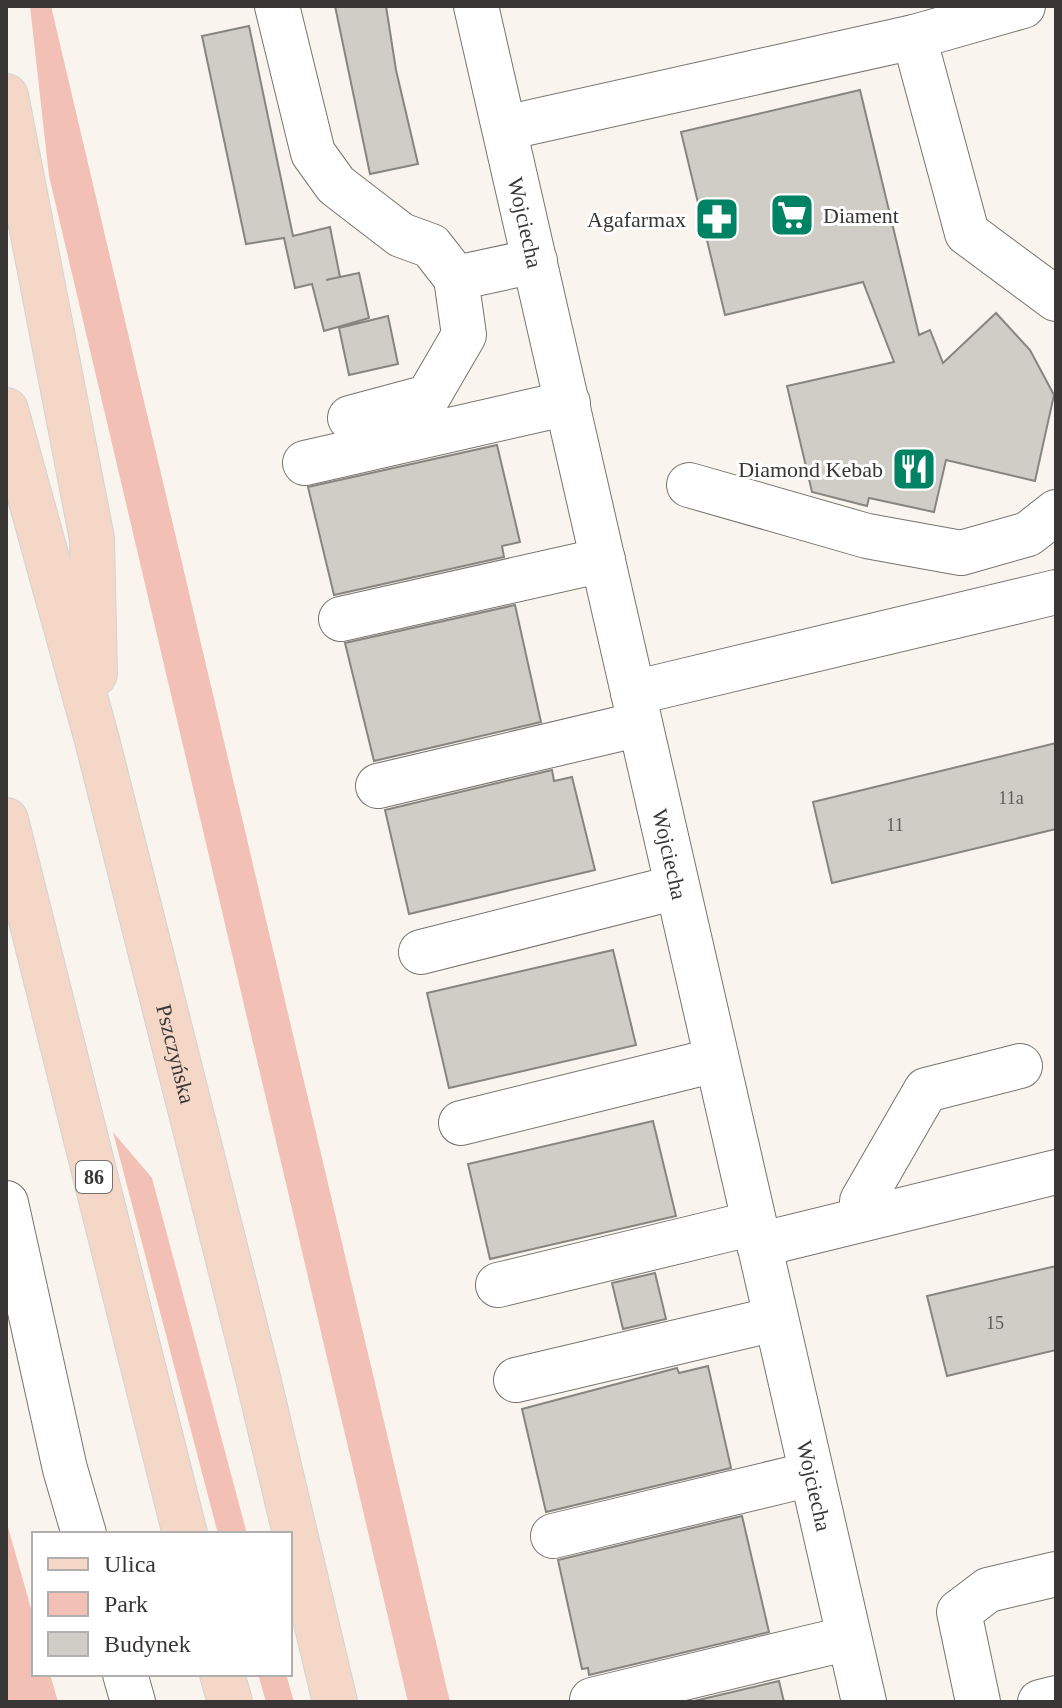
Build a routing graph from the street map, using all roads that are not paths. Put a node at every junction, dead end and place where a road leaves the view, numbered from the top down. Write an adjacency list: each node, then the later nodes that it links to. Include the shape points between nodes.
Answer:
1 (277, 6): 8 (street, via 313,153 336,185 401,235 431,246)
2 (476, 6): 6 (street, Wojciecha)
3 (1023, 6): 4 (street)
4 (914, 37): 6 (street); 9 (street, via 967,233)
5 (6, 96): 22 (main road, via 92,539)
6 (505, 128): 7 (street, Wojciecha)
7 (535, 261): 8 (street); 10 (street, Wojciecha)
8 (456, 278): 12 (street, via 464,335 428,397)
9 (1056, 299)
10 (568, 403): 13 (street); 17 (street, Wojciecha)
11 (6, 410): 22 (main road, Pszczyńska)
12 (350, 418)
13 (305, 463)
14 (689, 485): 16 (street, via 867,536)
15 (1056, 512): 16 (street, via 1028,534)
16 (961, 553): 19 (street)
17 (603, 560): 20 (street); 21 (street, Wojciecha)
18 (1056, 592): 19 (street)
19 (970, 612): 21 (street)
20 (341, 619)
21 (636, 708): 23 (street); 25 (street, Wojciecha)
22 (97, 740): 49 (main road, Pszczyńska)
23 (378, 786)
24 (6, 820): 39 (main road, 86)
25 (677, 887): 26 (street); 27 (street, Wojciecha)
26 (421, 952)
27 (716, 1060): 29 (street); 33 (street, Wojciecha)
28 (1020, 1066): 32 (street, via 926,1090 862,1201)
29 (461, 1123)
30 (1056, 1172): 32 (street)
31 (6, 1207): 38 (street)
32 (866, 1218): 33 (street)
33 (756, 1234): 34 (street); 35 (street, Wojciecha)
34 (498, 1285)
35 (775, 1319): 36 (street); 37 (street, Wojciecha)
36 (516, 1380)
37 (811, 1474): 40 (street); 42 (street, Wojciecha)
38 (83, 1532)
39 (184, 1532)
40 (553, 1536)
41 (1056, 1574): 51 (street, via 988,1590 959,1612)
42 (849, 1638): 46 (street); 50 (street, Wojciecha)
43 (126, 1676): 47 (street)
44 (223, 1676): 48 (main road)
45 (1056, 1698): 52 (street)
46 (592, 1700)
47 (133, 1702)
48 (230, 1702)
49 (335, 1702)
50 (864, 1702)
51 (978, 1702)
52 (1040, 1702)

